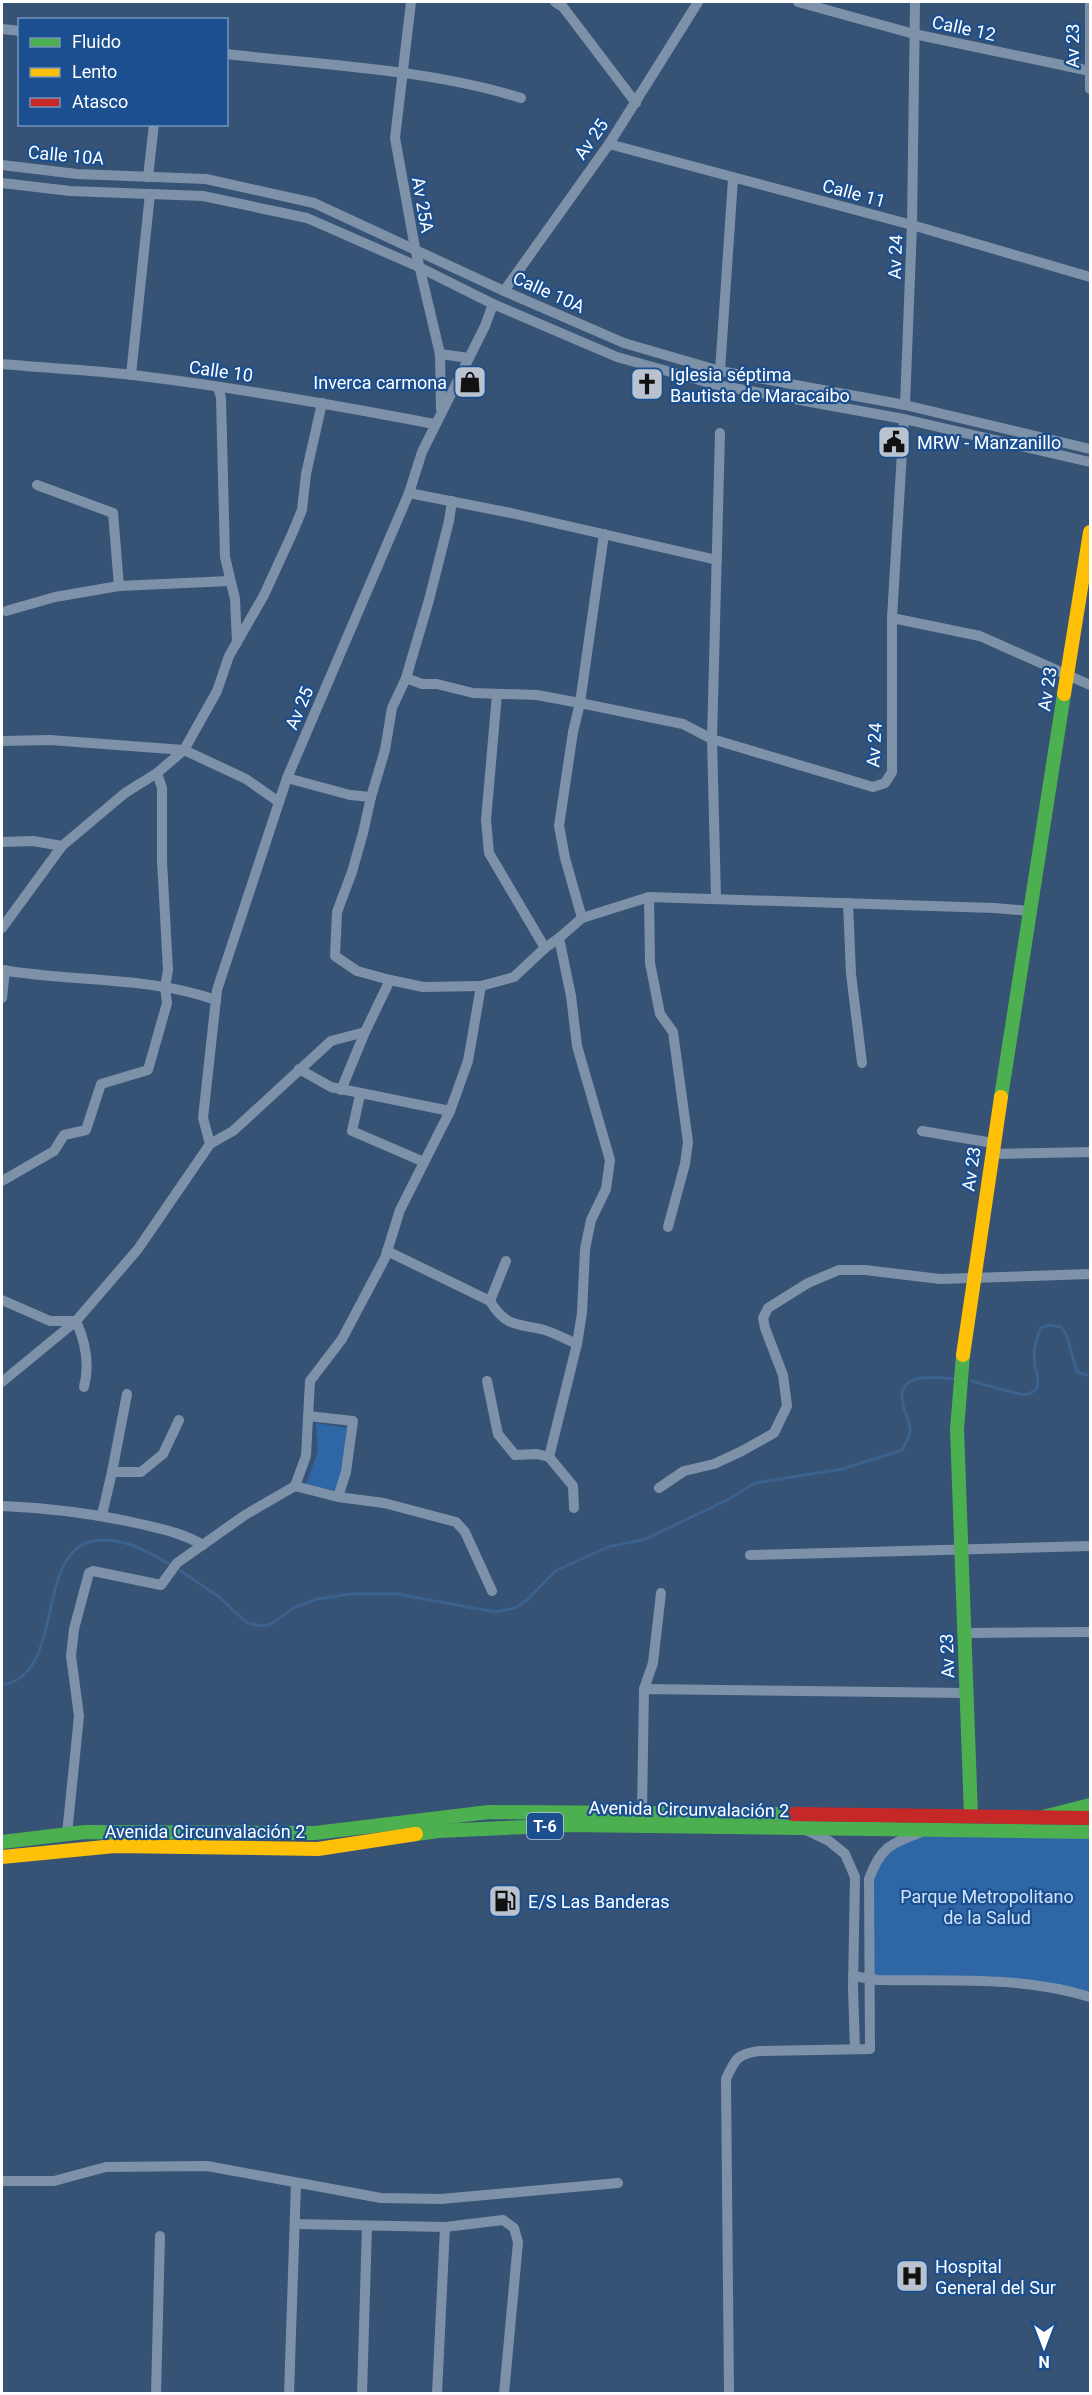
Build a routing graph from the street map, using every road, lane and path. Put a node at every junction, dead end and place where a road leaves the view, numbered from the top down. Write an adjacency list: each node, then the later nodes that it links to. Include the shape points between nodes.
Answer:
1 (411, 2): 12 (street, Av 25A)
2 (555, 2): 15 (street, via 563,7)
3 (698, 2): 15 (street, Av 25)
4 (798, 2): 9 (street, Calle 12)
5 (915, 2): 9 (street, Av 24)
6 (1090, 2): 11 (street, Av 23)
7 (2, 29): 8 (street)
8 (18, 31)
9 (914, 34): 11 (street, Calle 12); 23 (street, Av 24)
10 (228, 54): 12 (street)
11 (1090, 71): 13 (street, Av 23)
12 (403, 74): 14 (street, via 484,86); 24 (street, Av 25A, via 395,138)
13 (1090, 90)
14 (521, 98)
15 (636, 103): 17 (street, Av 25)
16 (154, 126): 19 (street)
17 (609, 144): 20 (street, Calle 11); 27 (street, Av 25)
18 (2, 165): 19 (street, Calle 10A)
19 (148, 177): 24 (street, Calle 10A, via 206,179 314,203)
20 (733, 179): 23 (street, Calle 11); 32 (street)
21 (2, 183): 22 (street, Calle 10A)
22 (150, 194): 25 (street, Calle 10A, via 203,196 307,218); 33 (street)
23 (912, 225): 26 (street, Calle 11); 36 (street, Av 24)
24 (415, 248): 25 (street, Av 25A); 27 (street, Calle 10A)
25 (419, 267): 28 (street, Calle 10A); 29 (street, Av 25A)
26 (1090, 277)
27 (504, 291): 32 (street, Calle 10A, via 624,343)
28 (493, 304): 30 (street, Av 25); 38 (street, Calle 10A, via 618,357 717,385)
29 (440, 354): 30 (street); 37 (street, Av 25A)
30 (469, 358): 37 (street, Av 25)
31 (2, 364): 33 (street, Calle 10)
32 (720, 371): 36 (street, Calle 10A)
33 (132, 375): 34 (street, Calle 10)
34 (218, 387): 35 (street, Calle 10); 49 (street, via 225,557)
35 (322, 403): 39 (street, Calle 10); 53 (street, via 302,510)
36 (905, 405): 41 (street, Calle 10A)
37 (441, 412): 39 (street, Av 25)
38 (904, 420): 42 (street, Calle 10A); 52 (street, Av 24)
39 (434, 424): 44 (street, Av 25)
40 (720, 433): 48 (street)
41 (1090, 449)
42 (1090, 462)
43 (37, 485): 50 (street, via 113,513)
44 (409, 493): 45 (street); 63 (street, Av 25)
45 (452, 501): 47 (street); 55 (street)
46 (1090, 532): 54 (main road, Av 23)
47 (604, 534): 48 (street); 58 (street)
48 (717, 560): 59 (street)
49 (230, 581): 50 (street); 53 (street)
50 (119, 586): 51 (street, via 55,597)
51 (6, 611)
52 (892, 618): 54 (street, via 980,636); 59 (street, Av 24, via 892,772 885,783 873,787)
53 (237, 644): 61 (street)
54 (1068, 673): 56 (street); 71 (main road, Av 23)
55 (406, 678): 57 (street, via 472,693); 64 (street, via 392,708)
56 (1090, 685)
57 (497, 694): 58 (street, via 537,695); 75 (street, via 486,820 489,853)
58 (580, 703): 59 (street, via 683,724); 72 (street, via 559,826)
59 (712, 739): 69 (street)
60 (2, 741): 61 (street, via 50,740)
61 (184, 750): 62 (street); 65 (street, via 246,779)
62 (157, 773): 67 (street, via 125,793); 79 (street, via 162,788 168,970)
63 (287, 778): 64 (street); 65 (street, Av 25)
64 (371, 797): 77 (street, via 352,872 337,912 335,956 357,971)
65 (279, 802): 81 (street, Av 25)
66 (2, 842): 67 (street, via 33,841)
67 (62, 846): 73 (street)
68 (649, 897): 69 (street); 72 (street); 94 (street, via 650,963 660,1014 673,1032 688,1142)
69 (716, 899): 70 (street)
70 (848, 903): 71 (street); 83 (street, via 851,974)
71 (1031, 911): 90 (main road, Av 23)
72 (582, 918): 74 (street)
73 (2, 928)
74 (559, 938): 75 (street); 102 (street, via 577,1046 610,1160 606,1189 591,1220 585,1249)
75 (545, 948): 78 (street, via 514,977)
76 (3, 970): 79 (street); 80 (street)
77 (390, 980): 78 (street, via 423,987); 82 (street)
78 (481, 986): 87 (street, via 468,1061)
79 (165, 987): 81 (street); 93 (street, via 167,1003 148,1070 101,1084 86,1130 64,1135 54,1151)
80 (2, 998)
81 (216, 1000): 89 (street, Av 25, via 202,1118)
82 (365, 1032): 84 (street, via 331,1041); 85 (street)
83 (862, 1063)
84 (299, 1069): 85 (street); 89 (street, via 233,1131)
85 (341, 1090): 86 (street)
86 (360, 1095): 87 (street); 92 (street, via 352,1131)
87 (450, 1111): 92 (street)
88 (922, 1131): 90 (street)
89 (210, 1144): 101 (street, via 138,1249)
90 (992, 1148): 91 (street); 98 (main road, Av 23)
91 (1090, 1152)
92 (424, 1162): 95 (street, via 400,1210)
93 (2, 1181)
94 (668, 1227)
95 (387, 1251): 100 (street); 107 (street, via 342,1339 310,1381)
96 (506, 1262): 100 (street)
97 (1090, 1274): 98 (street)
98 (974, 1278): 112 (street, via 940,1279 840,1270 808,1283 768,1308 763,1318 783,1375 787,1406 774,1433 714,1464 684,1471); 119 (main road, Av 23, via 960,1373 957,1430)
99 (2, 1300): 101 (street, via 50,1321)
100 (490, 1301): 102 (street, via 505,1320)
101 (76, 1321): 103 (street); 105 (street, via 84,1336 89,1370)
102 (577, 1344): 109 (street)
103 (2, 1382)
104 (487, 1382): 109 (street, via 498,1434 515,1455)
105 (84, 1387)
106 (126, 1394): 110 (street)
107 (308, 1416): 111 (street, via 306,1456); 113 (street, via 353,1421 346,1472)
108 (179, 1420): 110 (street, via 163,1454 141,1472)
109 (549, 1457): 115 (street, via 573,1486)
110 (112, 1472): 116 (street)
111 (295, 1486): 113 (street); 117 (street)
112 (659, 1488)
113 (338, 1497): 121 (street, via 384,1503 456,1522 465,1532)
114 (2, 1506): 116 (street)
115 (574, 1508)
116 (102, 1515): 117 (street, via 186,1535)
117 (203, 1545): 136 (street, via 177,1563 160,1585 93,1571 86,1578 70,1656 79,1716)
118 (1090, 1546): 119 (street)
119 (962, 1548): 120 (street); 124 (main road, Av 23)
120 (750, 1555)
121 (492, 1591)
122 (661, 1593): 125 (street, via 653,1663)
123 (1090, 1632): 124 (street)
124 (965, 1633): 126 (main road, Av 23)
125 (644, 1689): 126 (street); 128 (street)
126 (967, 1694): 129 (main road, Av 23)
127 (1090, 1805): 130 (main road)
128 (642, 1812): 129 (main road, Avenida Circunvalación 2 / T-6); 136 (main road, Avenida Circunvalación 2 / T-6, via 489,1812 315,1833)
129 (970, 1816): 130 (main road, Avenida Circunvalación 2 / T-6)
130 (1043, 1817): 131 (main road, Avenida Circunvalación 2 / T-6)
131 (1090, 1818)
132 (802, 1828): 133 (main road, Avenida Circunvalación 2 / T-6); 139 (main road, Avenida Circunvalación 2 / T-6, via 570,1825 439,1831 318,1849 115,1846); 140 (street, via 845,1854 855,1877)
133 (927, 1830): 134 (main road, Avenida Circunvalación 2 / T-6); 141 (street, via 890,1846 877,1857 869,1879)
134 (1041, 1832): 135 (main road, Avenida Circunvalación 2 / T-6); 138 (main road)
135 (1090, 1832)
136 (67, 1834): 137 (main road, Avenida Circunvalación 2 / T-6)
137 (2, 1842)
138 (1090, 1842)
139 (2, 1857)
140 (853, 1976): 141 (street); 143 (street)
141 (869, 1978): 142 (street, via 1030,1983); 143 (street, via 870,2049)
142 (1090, 1997)
143 (855, 2049): 156 (street, via 743,2053 726,2079)
144 (2, 2181): 146 (street, via 54,2181 106,2167 207,2166)
145 (618, 2183): 146 (street, via 441,2199 381,2198)
146 (296, 2184): 147 (street)
147 (295, 2224): 148 (street); 152 (street)
148 (368, 2226): 149 (street); 153 (street)
149 (445, 2227): 154 (street); 155 (street, via 503,2220 514,2228 518,2242)
150 (160, 2236): 151 (street)
151 (156, 2394)
152 (289, 2394)
153 (362, 2394)
154 (437, 2394)
155 (504, 2394)
156 (729, 2394)

